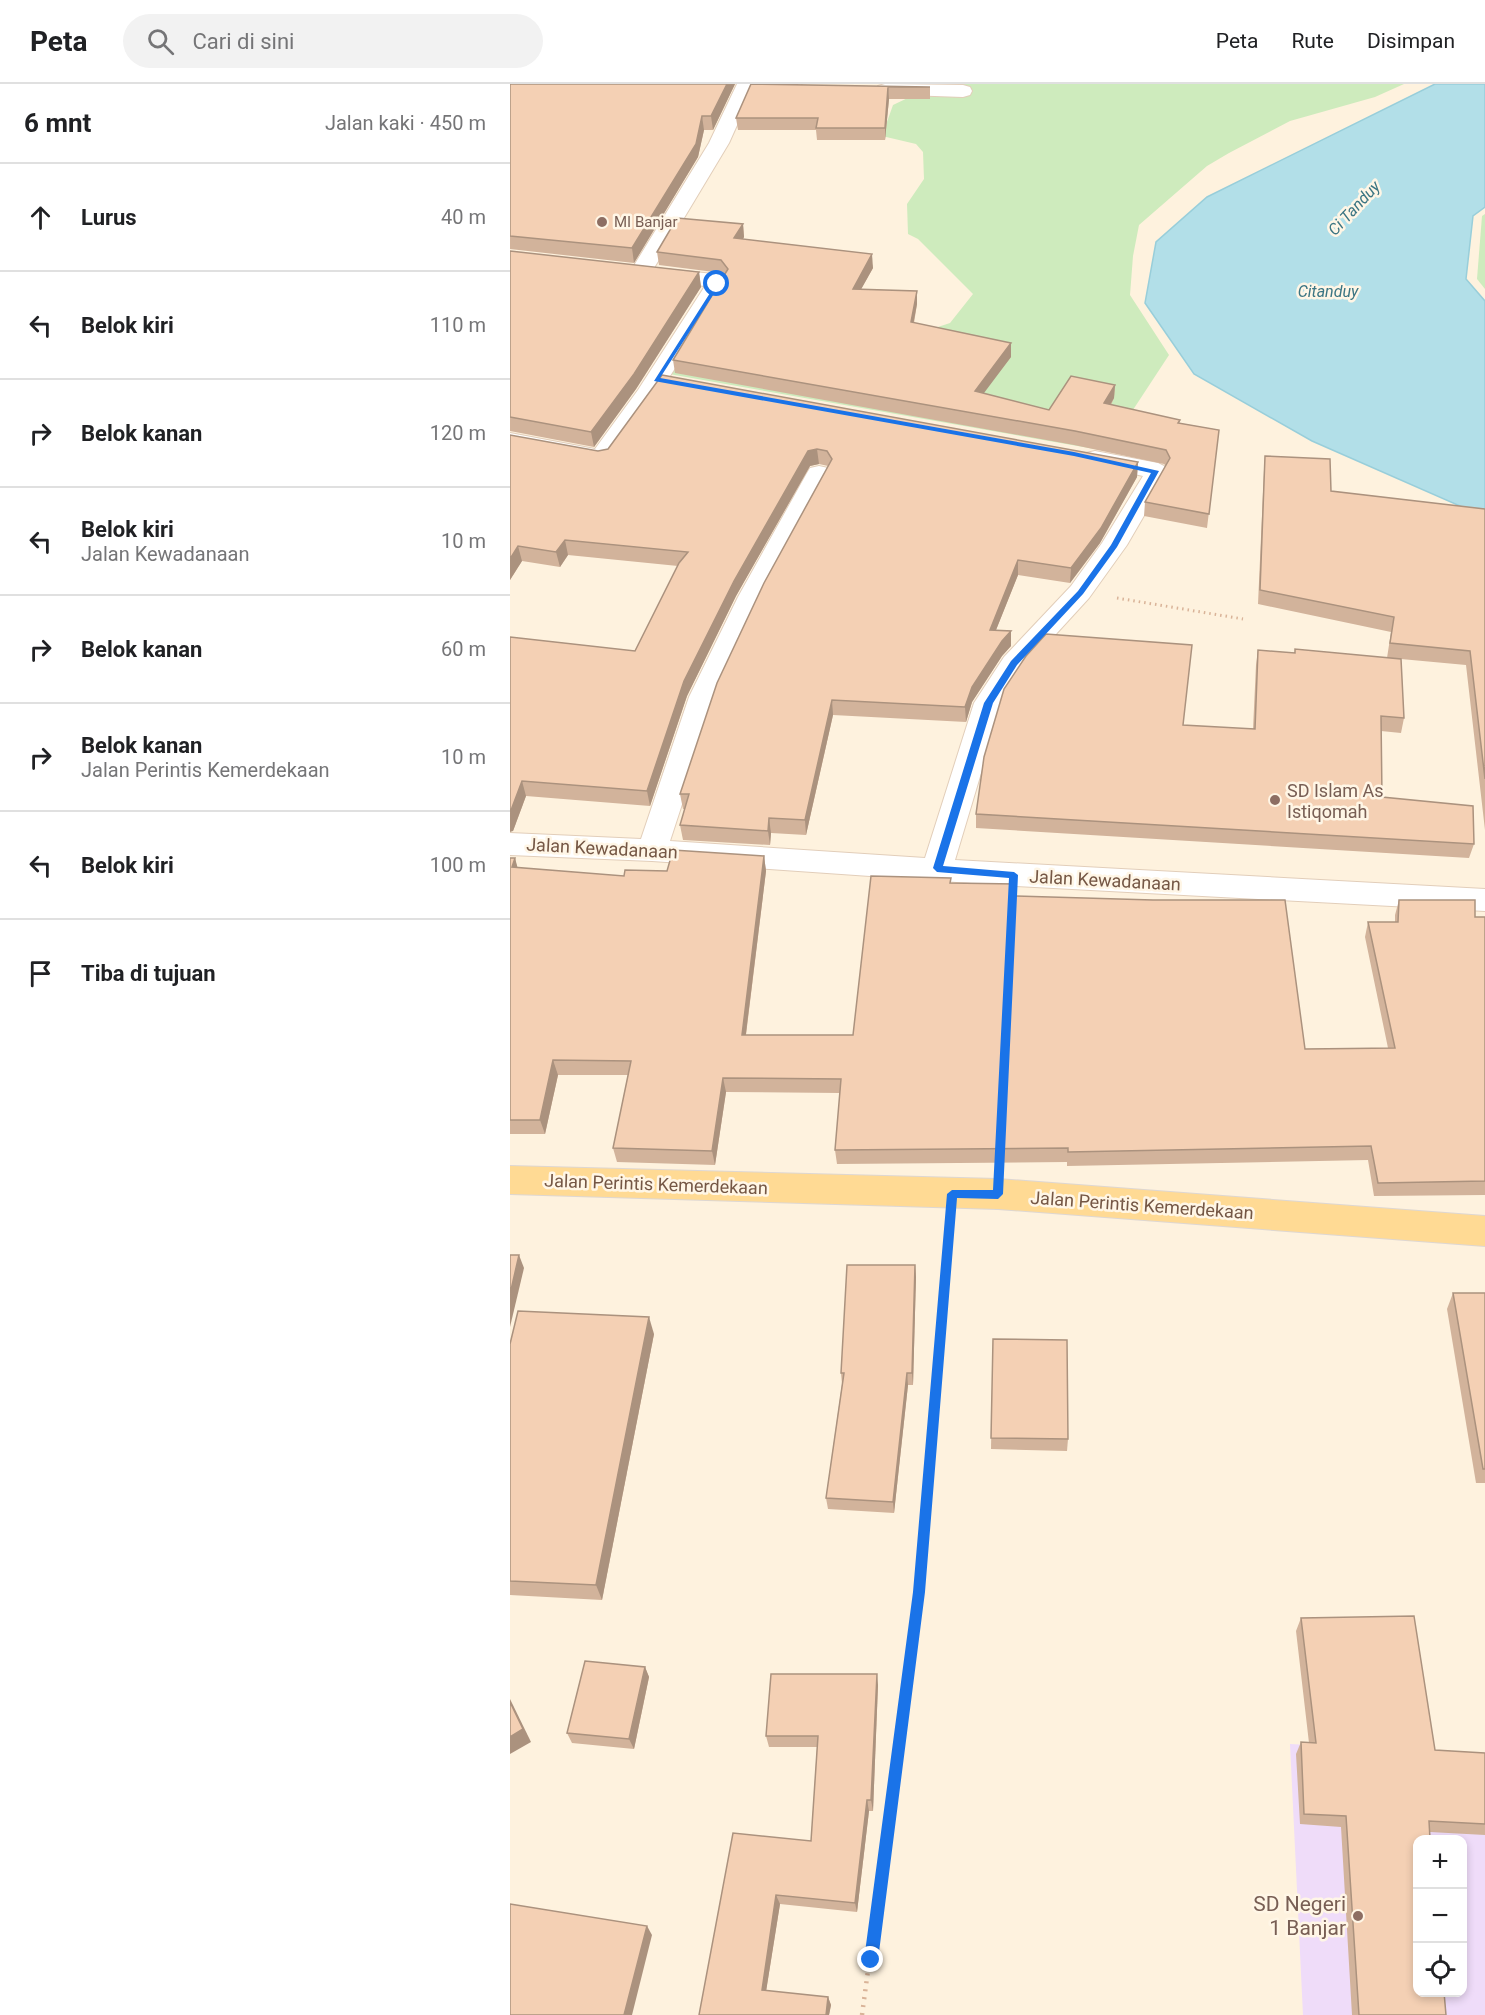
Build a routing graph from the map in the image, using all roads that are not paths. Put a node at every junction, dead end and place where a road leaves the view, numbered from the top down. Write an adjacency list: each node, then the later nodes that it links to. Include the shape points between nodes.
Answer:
1 (737, 86): 2 (street); 6 (street, via 719,143)
2 (813, 89)
3 (870, 90): 4 (street)
4 (963, 91)
5 (617, 270): 6 (street)
6 (641, 272): 7 (street, via 717,282 668,381 601,457)
7 (510, 440)
8 (1074, 454): 12 (street, via 1155,471 1114,546 1080,592 1014,663 988,703)
9 (819, 473): 11 (street, via 751,597 703,697)
10 (510, 844): 11 (street, Jalan Kewadanaan)
11 (652, 850): 12 (street, Jalan Kewadanaan)
12 (937, 868): 13 (street, Jalan Kewadanaan)
13 (1485, 900)
14 (510, 1180): 15 (main road, Jalan Perintis Kemerdekaan, via 998,1194)
15 (1485, 1231)

